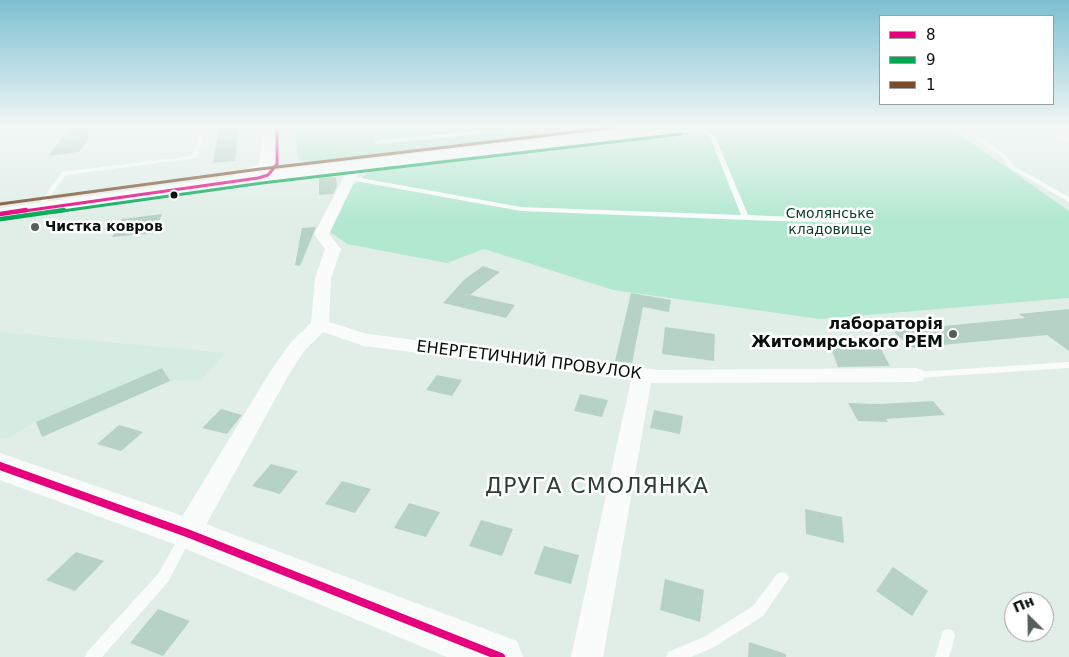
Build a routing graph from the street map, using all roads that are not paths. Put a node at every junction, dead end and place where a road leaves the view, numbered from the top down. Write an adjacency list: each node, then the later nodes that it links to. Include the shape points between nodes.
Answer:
1 (194, 158): 10 (lane, via 64,172)
2 (273, 158): 7 (street)
3 (275, 158): 7 (street)
4 (449, 158): 8 (street)
5 (721, 158): 12 (lane)
6 (1005, 158): 9 (lane, via 1018,171)
7 (274, 172): 8 (street); 10 (street); 10 (street)
8 (353, 172): 12 (lane, via 521,208); 14 (street, via 321,234 333,249 323,278)
9 (1069, 200)
10 (41, 206): 11 (street)
11 (0, 213)
12 (746, 218): 13 (lane)
13 (846, 221)
14 (320, 325): 16 (street, ЕНЕРГЕТИЧНИЙ ПРОВУЛОК, via 364,340); 19 (street, via 298,346 280,372)
15 (1069, 365): 17 (lane)
16 (642, 375): 17 (street, ЕНЕРГЕТИЧНИЙ ПРОВУЛОК); 24 (street)
17 (916, 375)
18 (0, 466): 19 (street)
19 (188, 533): 22 (lane, via 164,578); 23 (street)
20 (782, 578): 25 (lane, via 758,611 710,642)
21 (948, 636): 26 (lane)
22 (92, 657)
23 (501, 657)
24 (587, 657)
25 (673, 657)
26 (942, 657)

